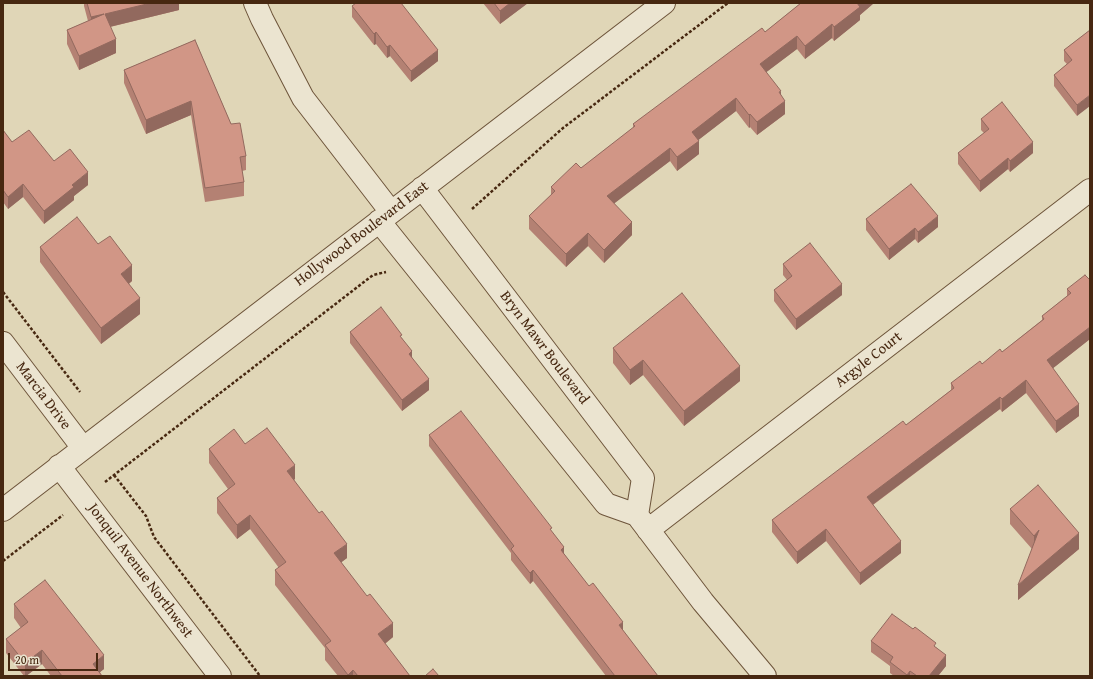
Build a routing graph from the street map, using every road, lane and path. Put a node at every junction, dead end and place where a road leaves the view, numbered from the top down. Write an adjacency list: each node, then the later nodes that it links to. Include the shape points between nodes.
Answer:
1 (256, 3): 6 (street, via 303,98)
2 (664, 3): 4 (street, Hollywood Boulevard East)
3 (728, 3): 7 (path, via 563,128)
4 (422, 188): 6 (street, Hollywood Boulevard East); 7 (street, Bryn Mawr Boulevard)
5 (1090, 190): 17 (street, Argyle Court)
6 (385, 216): 8 (street); 12 (street, Hollywood Boulevard East)
7 (451, 226): 17 (street, Bryn Mawr Boulevard, via 643,478)
8 (409, 258): 14 (path, via 394,270 373,275); 17 (street, via 606,504)
9 (3, 292): 11 (path)
10 (3, 344): 12 (street, Marcia Drive)
11 (80, 392)
12 (83, 448): 13 (street, Hollywood Boulevard East)
13 (60, 466): 15 (street, Jonquil Avenue Northwest); 16 (street, Hollywood Boulevard East)
14 (114, 475): 15 (path); 20 (path, via 146,516 154,537)
15 (84, 498): 18 (path); 19 (street, Jonquil Avenue Northwest)
16 (3, 510)
17 (642, 522): 21 (street, via 703,602)
18 (3, 561)
19 (220, 676)
20 (260, 676)
21 (765, 676)

